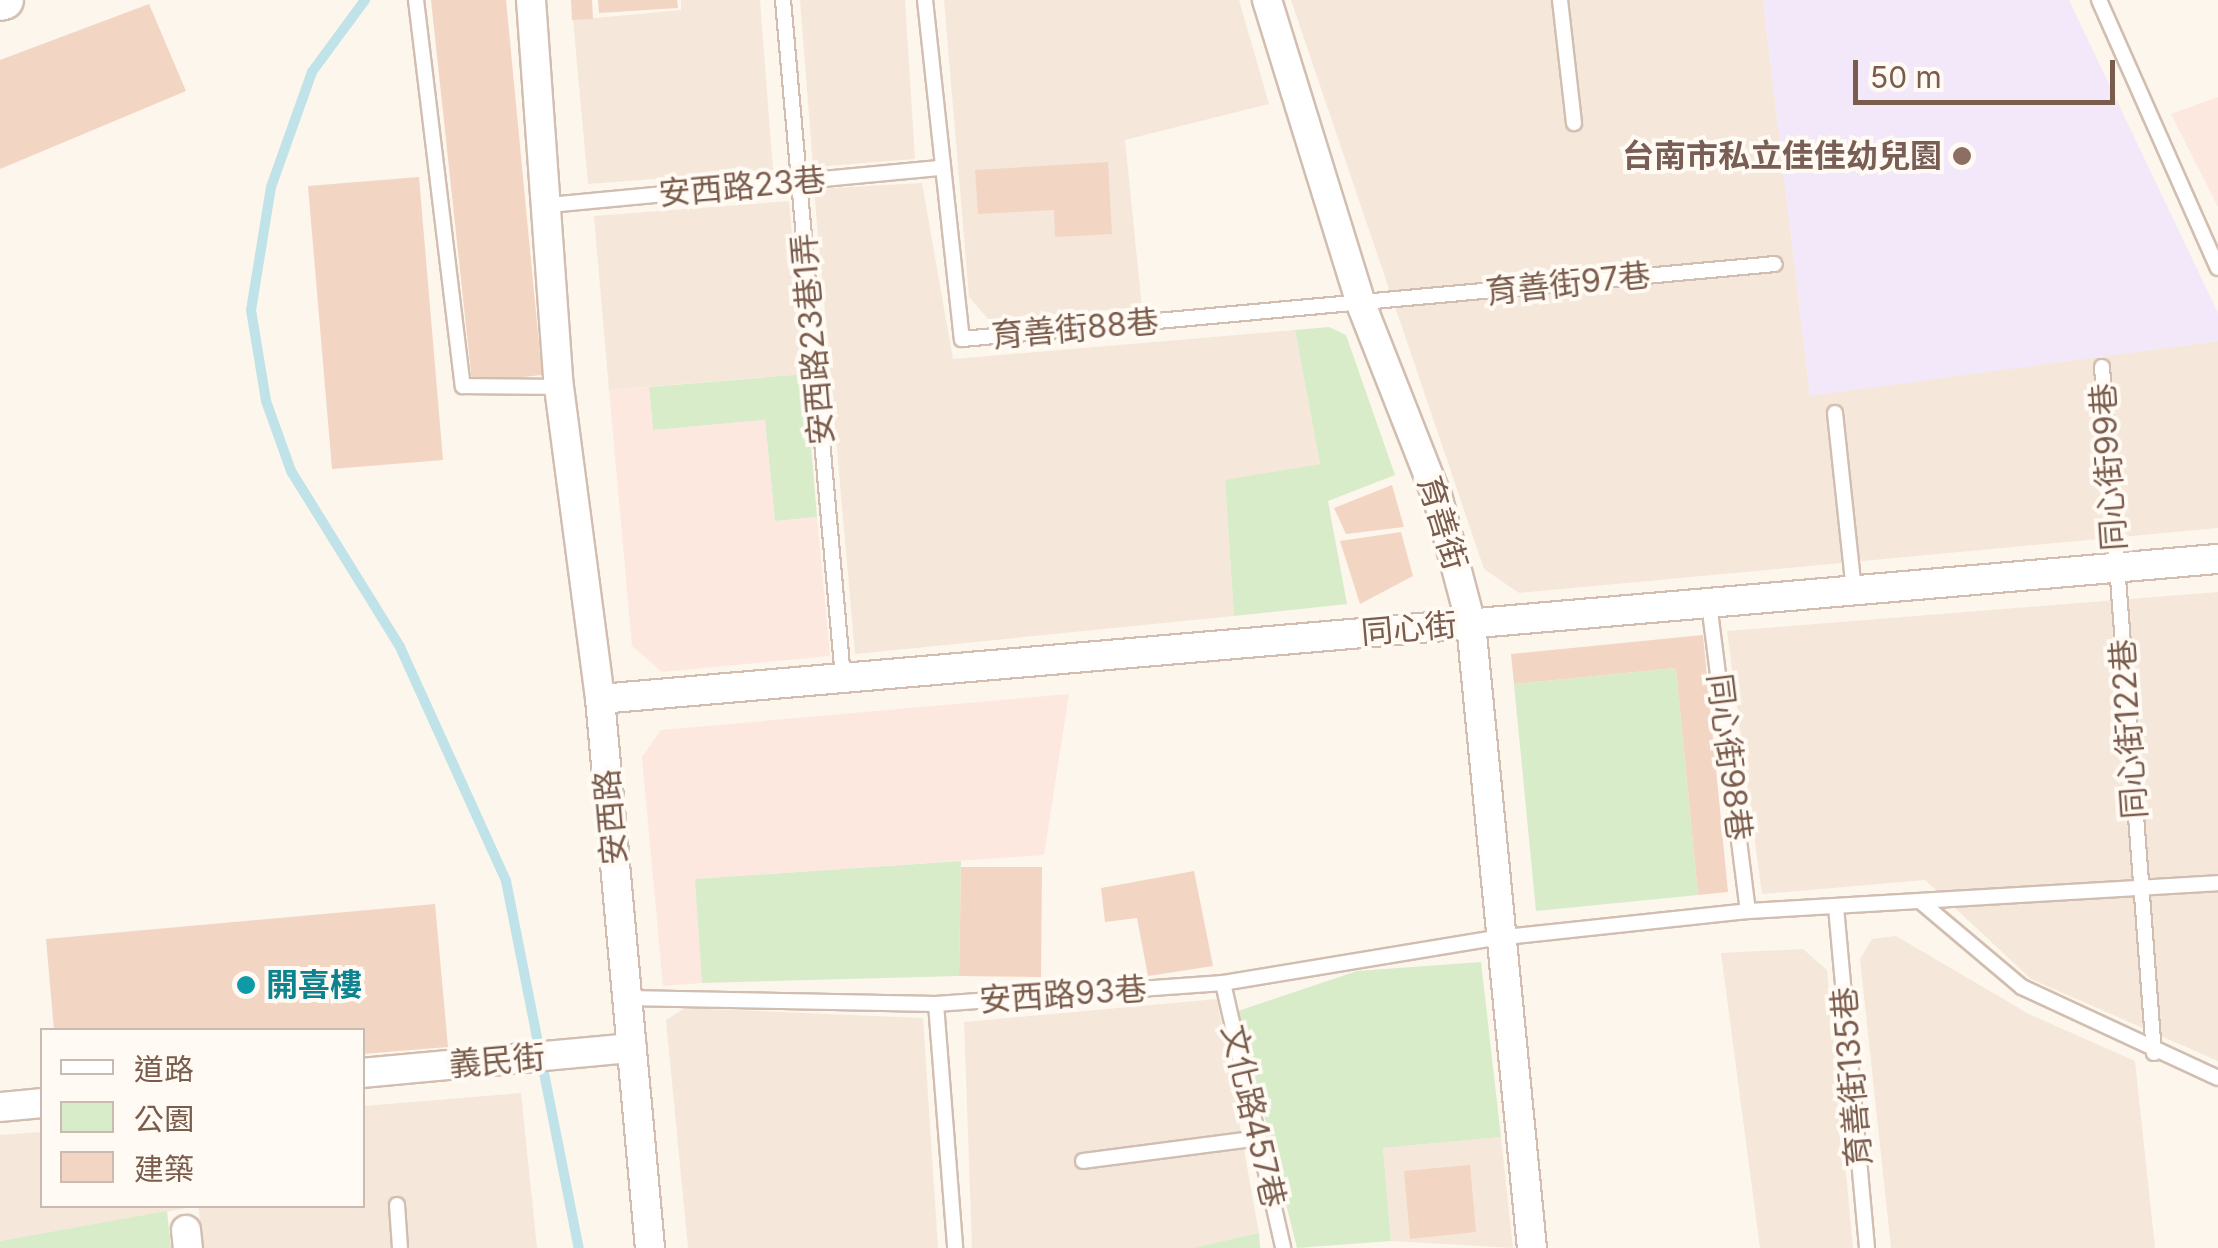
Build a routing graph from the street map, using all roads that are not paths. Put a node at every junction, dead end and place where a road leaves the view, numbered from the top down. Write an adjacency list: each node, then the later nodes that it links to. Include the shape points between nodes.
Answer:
1 (416, 0): 16 (lane, via 463,386)
2 (530, 0): 11 (street, 安西路)
3 (782, 0): 10 (lane, 安西路23巷1弄)
4 (925, 0): 9 (lane)
5 (1268, 0): 14 (street, 育善街)
6 (1560, 0): 8 (lane)
7 (2100, 0): 13 (lane)
8 (1574, 123)
9 (937, 168): 10 (lane, 安西路23巷); 14 (lane, 育善街88巷, via 962,339)
10 (799, 182): 11 (lane, 安西路23巷); 23 (lane, 安西路23巷1弄)
11 (548, 206): 16 (street, 安西路)
12 (1775, 264): 14 (lane, 育善街97巷)
13 (2218, 268)
14 (1361, 304): 22 (street, 育善街, via 1438,499)
15 (2102, 367): 19 (lane, 同心街99巷)
16 (558, 387): 24 (street, 安西路)
17 (1834, 414): 20 (lane)
18 (2218, 559): 19 (street, 同心街)
19 (2116, 568): 20 (street, 同心街); 26 (lane, 同心街122巷)
20 (1854, 591): 21 (street, 同心街)
21 (1709, 603): 22 (street, 同心街); 29 (lane, 同心街98巷)
22 (1471, 624): 23 (street, 同心街); 30 (street, 育善街)
23 (843, 678): 24 (street, 同心街)
24 (600, 699): 32 (street, 安西路)
25 (2218, 883): 26 (lane)
26 (2142, 891): 27 (lane); 35 (lane, 同心街122巷)
27 (1921, 902): 28 (lane); 35 (lane, via 2022,986)
28 (1836, 907): 29 (lane); 48 (lane, 育善街135巷)
29 (1748, 911): 30 (lane)
30 (1496, 938): 31 (lane, 安西路93巷); 47 (street, 育善街)
31 (1223, 984): 33 (lane, 安西路93巷); 40 (lane, 文化路457巷)
32 (627, 998): 33 (lane, 安西路93巷); 34 (street, 安西路)
33 (936, 1004): 45 (lane)
34 (632, 1048): 36 (street, 義民街); 44 (street, 安西路)
35 (2154, 1053): 37 (lane)
36 (365, 1073)
37 (2218, 1078)
38 (40, 1102): 39 (street)
39 (0, 1106)
40 (1259, 1138): 41 (lane); 46 (lane, 文化路457巷)
41 (1083, 1161)
42 (397, 1205): 43 (lane)
43 (400, 1248)
44 (650, 1248)
45 (954, 1248)
46 (1283, 1248)
47 (1532, 1248)
48 (1868, 1248)

